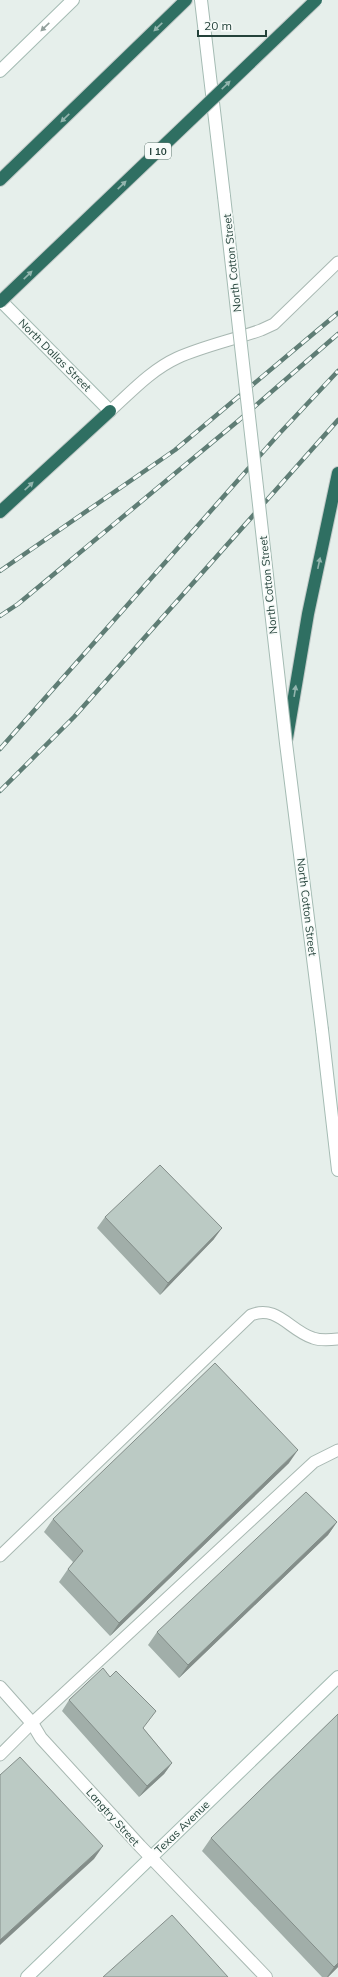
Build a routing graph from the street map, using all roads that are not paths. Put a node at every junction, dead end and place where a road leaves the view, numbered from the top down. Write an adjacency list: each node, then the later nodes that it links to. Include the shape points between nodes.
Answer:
1 (73, 0): 5 (main road, one-way to 5)
2 (186, 0): 6 (highway, one-way to 6)
3 (201, 0): 12 (main road, North Cotton Street, bridge)
4 (316, 0): 8 (highway, I 10, one-way to 4, bridge)
5 (0, 71)
6 (0, 180)
7 (338, 262): 9 (lane, via 274,324 177,358 140,383)
8 (0, 301): 9 (main road, North Dallas Street)
9 (110, 411): 11 (highway, one-way to 9)
10 (338, 474): 12 (highway, one-way to 10, bridge, via 308,614)
11 (0, 512)
12 (286, 744): 13 (main road, North Cotton Street, bridge)
13 (338, 1170)
14 (338, 1339): 16 (lane, via 312,1338 267,1312 251,1315)
15 (338, 1450): 19 (lane, via 314,1462)
16 (0, 1556)
17 (338, 1677): 21 (main road, Texas Avenue)
18 (0, 1687): 19 (main road, Langtry Street)
19 (32, 1723): 20 (lane); 21 (main road, Langtry Street, via 42,1738)
20 (0, 1755)
21 (151, 1857): 22 (main road, Texas Avenue); 23 (main road, Langtry Street)
22 (26, 1977)
23 (266, 1977)

